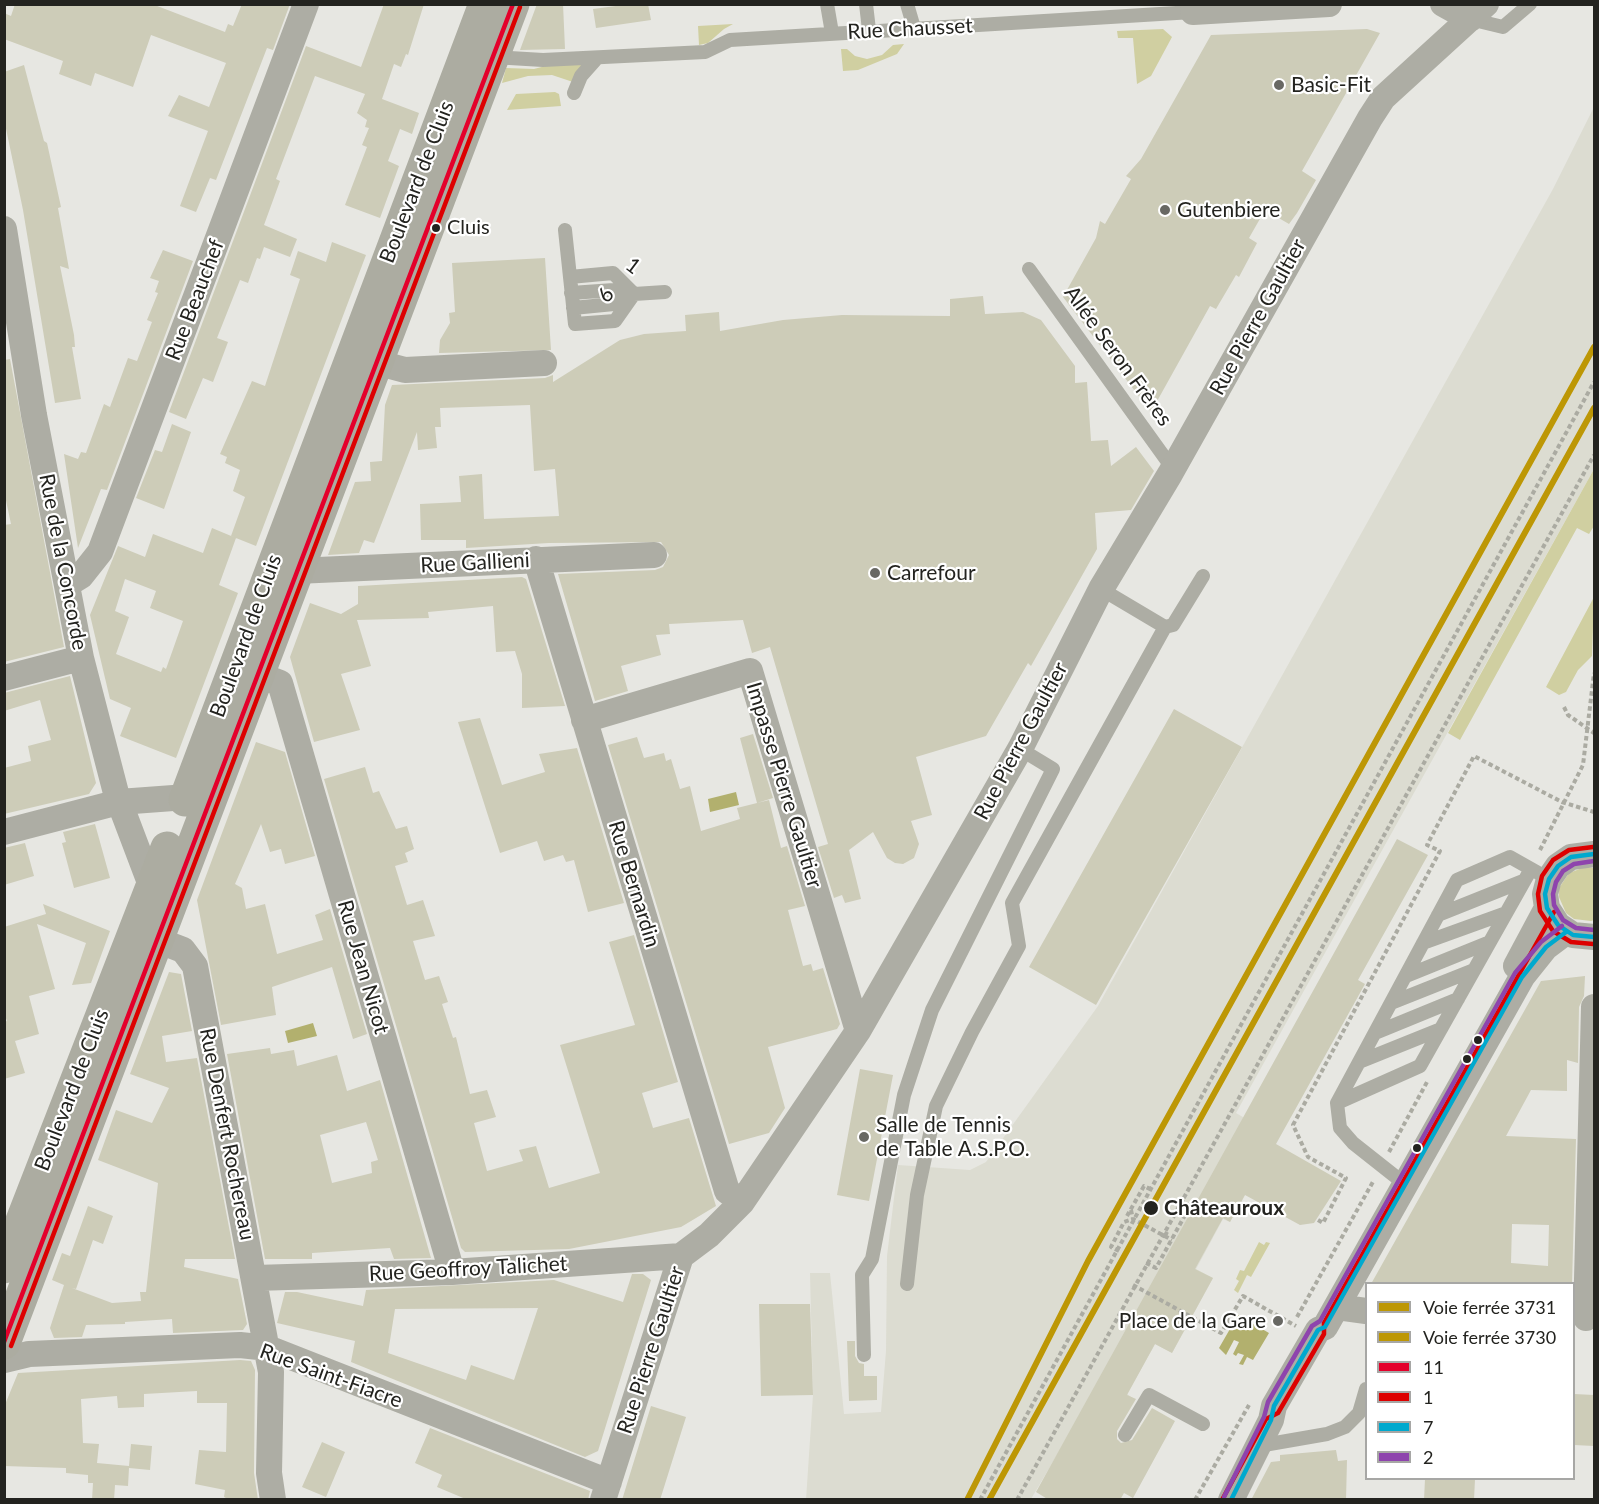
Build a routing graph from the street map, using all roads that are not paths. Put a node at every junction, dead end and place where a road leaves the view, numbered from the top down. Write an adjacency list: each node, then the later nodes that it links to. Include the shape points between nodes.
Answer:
1 (306, 4): 31 (street, Rue Beauchef, via 100,552 81,576)
2 (485, 4): 24 (main road, Boulevard de Cluis)
3 (513, 4): 15 (main road, Boulevard de Cluis)
4 (827, 4): 14 (lane)
5 (866, 4): 13 (lane)
6 (1329, 4): 10 (street, Rue Chausset)
7 (1443, 4): 11 (street)
8 (1530, 4): 11 (lane, via 1503,27)
9 (910, 6): 12 (lane)
10 (1192, 12): 12 (lane, Rue Chausset)
11 (1478, 12): 26 (street, Rue Pierre Gaultier, via 1383,98)
12 (914, 28): 13 (lane, Rue Chausset)
13 (869, 30): 14 (lane, Rue Chausset)
14 (832, 33): 16 (lane, Rue Chausset, via 730,40 705,52)
15 (493, 57): 16 (lane, Rue Chausset); 24 (main road, Boulevard de Cluis)
16 (597, 58): 17 (lane, via 581,76)
17 (574, 93)
18 (4, 229): 31 (street, Rue de la Concorde, via 34,415)
19 (565, 230): 21 (lane)
20 (1029, 268): 26 (lane, Allée Seron Frères)
21 (571, 285): 23 (lane, 1, via 613,273); 23 (lane, via 574,316)
22 (665, 292): 23 (lane)
23 (634, 294)
24 (364, 360): 25 (street, via 405,370); 29 (main road, Boulevard de Cluis); 39 (main road, Boulevard de Cluis)
25 (544, 363)
26 (1173, 469): 32 (street, Rue Pierre Gaultier)
27 (654, 555): 28 (street, Rue Gallieni)
28 (536, 560): 29 (street, Rue Gallieni); 37 (street, Rue Bernardin)
29 (296, 571): 35 (main road, Boulevard de Cluis)
30 (1203, 576): 33 (lane, via 1173,625)
31 (68, 584): 34 (street, Rue de la Concorde)
32 (1101, 589): 33 (lane); 38 (street, Rue Pierre Gaultier)
33 (1165, 627): 69 (lane, via 1012,903 1019,946 936,1106 917,1195)
34 (81, 658): 36 (street); 40 (street, Rue de la Concorde)
35 (259, 675): 50 (main road, Boulevard de Cluis); 67 (street, Rue Jean Nicot, via 280,683)
36 (4, 678)
37 (584, 720): 59 (street, Impasse Pierre Gaultier, via 750,671); 64 (street, Rue Bernardin, via 728,1191)
38 (1020, 749): 59 (street, Rue Pierre Gaultier); 76 (lane, via 1053,769 932,1010 904,1095 872,1259 862,1275)
39 (187, 797): 40 (street); 44 (main road, Boulevard de Cluis)
40 (119, 802): 41 (street); 44 (street, Rue de la Concorde)
41 (4, 832)
42 (1594, 854): 43 (street, via 1571,856)
43 (1534, 876): 45 (street, via 1545,894); 46 (lane); 47 (lane); 47 (lane, via 1510,857 1457,880)
44 (152, 888): 66 (main road, Boulevard de Cluis)
45 (1547, 908): 48 (street); 63 (street)
46 (1506, 913): 51 (lane); 52 (lane)
47 (1438, 915): 52 (lane)
48 (1566, 932): 49 (street); 70 (street, via 1546,947 1522,977)
49 (1594, 937)
50 (157, 940): 68 (street, Rue Denfert Rochereau, via 183,950 195,966); 74 (main road, Boulevard de Cluis)
51 (1490, 942): 53 (lane); 54 (lane)
52 (1423, 943): 54 (lane)
53 (1474, 970): 55 (lane); 56 (lane)
54 (1406, 976): 56 (lane)
55 (1458, 999): 58 (lane); 60 (lane)
56 (1391, 1003): 60 (lane)
57 (1594, 1008): 72 (street)
58 (1441, 1029): 61 (lane); 62 (lane, via 1420,1066)
59 (858, 1030): 64 (street, Rue Pierre Gaultier)
60 (1375, 1033): 61 (lane)
61 (1359, 1062): 62 (lane)
62 (1337, 1103): 63 (lane, via 1340,1128)
63 (1396, 1177): 73 (street, via 1316,1322)
64 (742, 1202): 65 (street, Rue Pierre Gaultier)
65 (681, 1256): 67 (street, Rue Geoffroy Talichet); 83 (street, Rue Pierre Gaultier)
66 (4, 1268)
67 (452, 1272): 68 (street, Rue Geoffroy Talichet)
68 (255, 1278): 75 (street, Rue Denfert Rochereau)
69 (907, 1284)
70 (1337, 1307): 71 (street); 73 (street, via 1325,1327)
71 (1365, 1311)
72 (1585, 1318)
73 (1318, 1330): 79 (street)
74 (4, 1343)
75 (268, 1348): 77 (street, Rue Saint-Fiacre, via 240,1345 40,1353); 83 (street, Rue Saint-Fiacre); 84 (street, Rue Denfert Rochereau, via 269,1473)
76 (864, 1355)
77 (4, 1360)
78 (1365, 1392): 82 (lane, via 1359,1413 1345,1427)
79 (1261, 1406): 82 (street, via 1271,1420); 85 (street, via 1261,1413)
80 (1203, 1424): 81 (lane, via 1149,1395)
81 (1125, 1435)
82 (1258, 1446): 86 (street)
83 (606, 1491)
84 (273, 1500)
85 (1213, 1500)
86 (1231, 1500)

